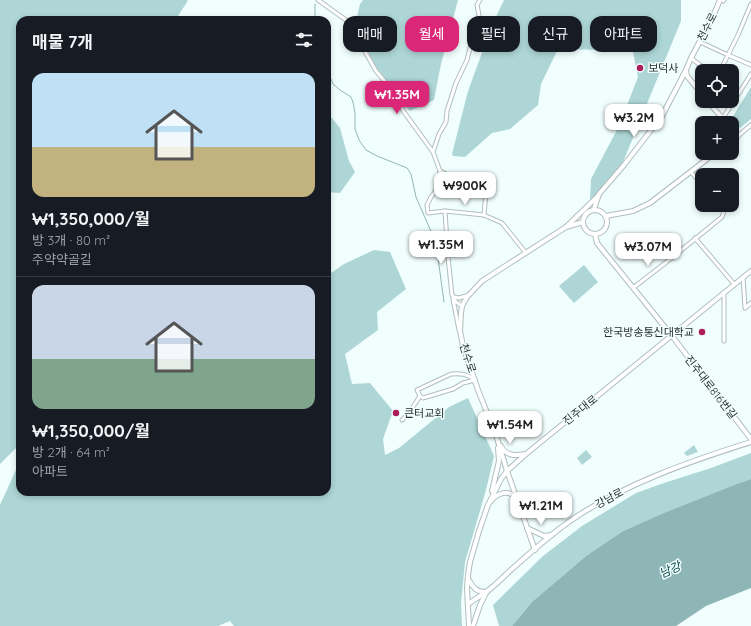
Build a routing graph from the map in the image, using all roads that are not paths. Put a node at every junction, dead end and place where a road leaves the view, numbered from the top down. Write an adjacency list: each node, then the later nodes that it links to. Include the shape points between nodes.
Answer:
1 (318, 0): 20 (street, via 350,25 376,71 392,90 404,112)
2 (480, 0): 20 (street, via 477,5 478,29 456,83 447,110 446,122 438,134)
3 (722, 0): 5 (street, 천수로)
4 (751, 4): 6 (street)
5 (700, 42): 6 (street); 7 (street, 천수로)
6 (728, 55): 9 (street); 10 (street)
7 (691, 58): 8 (street); 11 (street, 천수로)
8 (699, 64)
9 (724, 64)
10 (751, 65)
11 (686, 70): 13 (street); 25 (street, 천수로, via 662,116)
12 (751, 74): 14 (street)
13 (695, 85)
14 (740, 92): 17 (street)
15 (714, 108): 16 (street)
16 (721, 116)
17 (724, 116)
18 (751, 125): 19 (street)
19 (739, 135)
20 (433, 152): 22 (street)
21 (707, 160): 23 (street)
22 (440, 171): 27 (street, via 435,192 427,205 428,212); 29 (street, via 484,185)
23 (691, 172): 24 (street); 30 (street, via 640,208)
24 (695, 177)
25 (599, 194): 26 (street); 32 (street, 천수로)
26 (594, 209): 30 (street, via 602,211); 31 (street, via 587,212)
27 (445, 211): 29 (street); 41 (street)
28 (724, 212): 34 (street, via 722,217)
29 (484, 215): 35 (street, via 502,223)
30 (606, 216): 33 (street, via 604,230)
31 (583, 222): 32 (street, 천수로); 33 (street, via 585,229)
32 (566, 227): 35 (street, 천수로)
33 (595, 234): 39 (street, 진주대로816번길, via 597,243)
34 (695, 238): 38 (street); 39 (street)
35 (526, 252): 42 (street, 천수로, via 482,281)
36 (751, 271): 37 (street, 진주대로)
37 (743, 277): 38 (street, 진주대로); 43 (street, via 745,308)
38 (734, 284): 40 (street, 진주대로)
39 (633, 288): 45 (street, 진주대로816번길)
40 (724, 292): 45 (street, 진주대로); 46 (street)
41 (452, 295): 42 (street, via 460,298); 44 (street); 47 (street)
42 (469, 295): 44 (street, 천수로)
43 (751, 303)
44 (462, 306): 47 (street, 천수로, via 460,326)
45 (672, 336): 52 (street, 진주대로816번길); 53 (street, 진주대로)
46 (724, 341)
47 (463, 346): 48 (street, 천수로)
48 (475, 380): 49 (street, via 423,398); 49 (street, via 469,376 451,374 417,390); 51 (street, 천수로)
49 (420, 396): 50 (street)
50 (402, 420)
51 (496, 435): 53 (street, via 507,453); 54 (street, 천수로); 56 (street, via 499,461)
52 (751, 440): 58 (street, 강남로, via 675,468 612,496 580,514)
53 (526, 454): 54 (street, 진주대로)
54 (507, 471): 55 (street, 천수로); 56 (street, 진주대로)
55 (517, 500): 56 (street, via 514,495 502,494 497,495); 57 (street, 천수로)
56 (488, 505): 60 (street, 진주대로, via 470,562)
57 (527, 528): 58 (street, via 544,536); 59 (street, 천수로)
58 (553, 535): 59 (street, 강남로)
59 (535, 550): 61 (street, 강남로)
60 (468, 579): 61 (street, via 475,590); 62 (street, 진주대로)
61 (487, 592): 62 (street, 강남로); 64 (street)
62 (468, 604): 63 (street, 진주대로)
63 (469, 626)
64 (473, 626)

